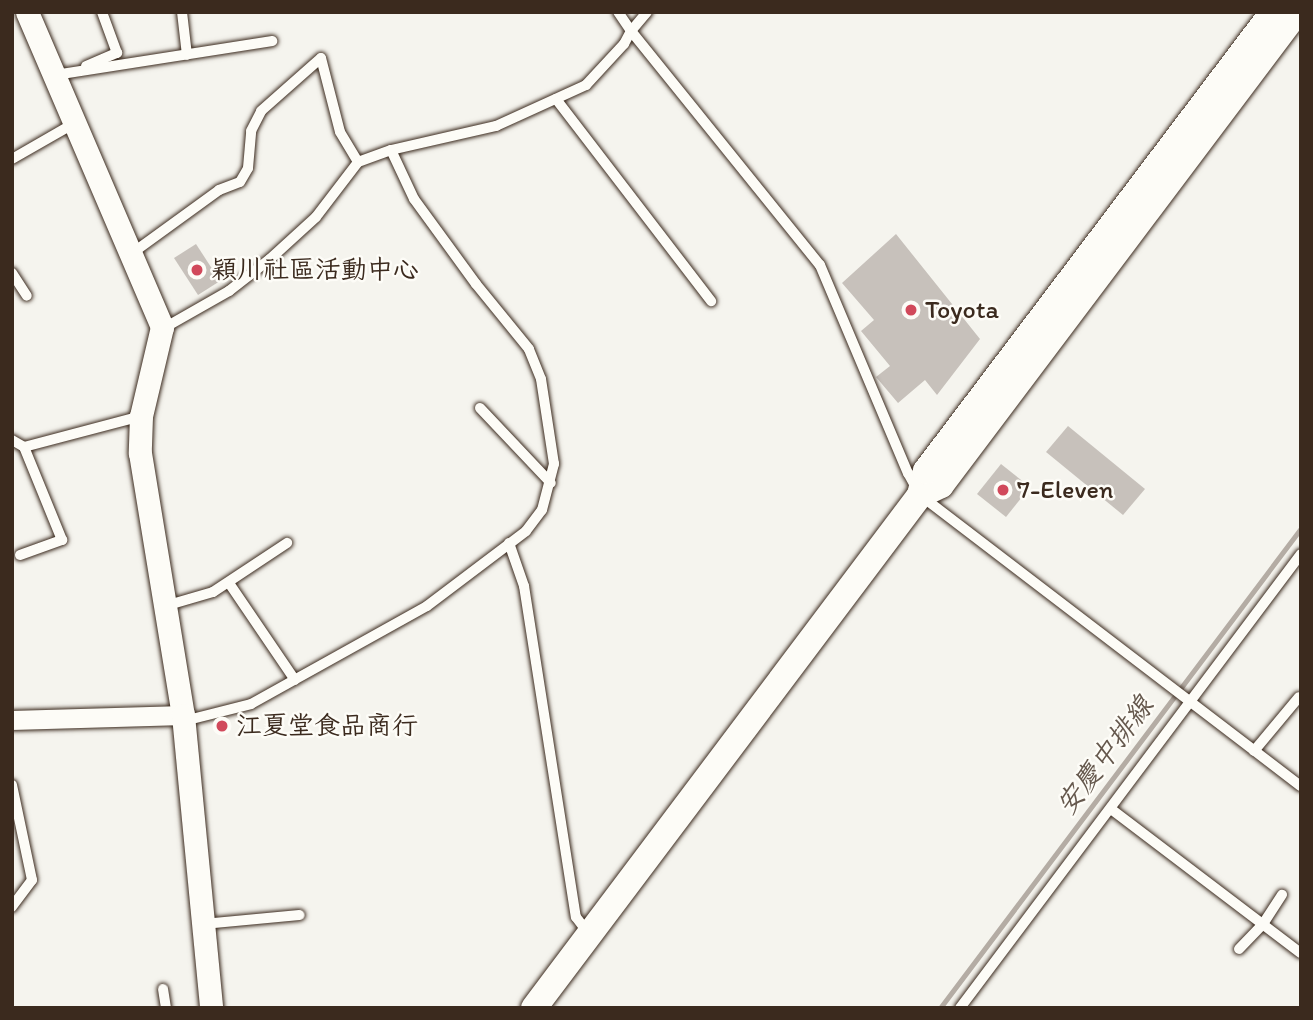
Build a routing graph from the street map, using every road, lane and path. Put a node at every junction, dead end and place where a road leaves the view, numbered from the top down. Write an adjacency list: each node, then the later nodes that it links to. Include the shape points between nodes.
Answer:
1 (27, 12): 11 (street)
2 (102, 12): 11 (lane, via 117,53)
3 (182, 12): 10 (lane)
4 (618, 12): 8 (lane)
5 (647, 12): 8 (lane)
6 (1273, 12): 27 (main road, via 926,471)
7 (1297, 12): 27 (main road, via 941,485)
8 (631, 31): 12 (lane, via 586,85); 27 (lane, via 820,265)
9 (272, 41): 10 (lane)
10 (187, 55): 11 (lane)
11 (60, 74): 13 (street)
12 (556, 99): 14 (lane, via 496,127); 20 (lane)
13 (73, 124): 15 (lane); 17 (street)
14 (391, 150): 16 (lane); 26 (lane, via 414,199 529,349 541,379 550,428)
15 (12, 159)
16 (358, 162): 17 (lane, via 340,132 321,58 261,111 251,131 248,167 240,182 219,190); 21 (lane, via 316,217 270,259 229,291)
17 (130, 254): 21 (street)
18 (12, 273): 19 (lane)
19 (27, 296)
20 (711, 301)
21 (162, 329): 23 (street)
22 (480, 408): 26 (lane)
23 (141, 416): 25 (lane); 33 (street, via 140,453)
24 (12, 440): 25 (lane)
25 (24, 447): 31 (lane, via 62,540)
26 (551, 483): 29 (lane, via 542,510 526,531)
27 (920, 495): 36 (lane); 48 (main road)
28 (288, 543): 32 (lane)
29 (509, 543): 34 (lane, via 427,606); 48 (lane, via 524,586 576,918)
30 (1301, 554): 36 (lane)
31 (20, 555)
32 (229, 583): 33 (lane); 34 (lane)
33 (165, 606): 38 (street)
34 (295, 680): 38 (lane, via 251,704)
35 (1299, 697): 39 (lane)
36 (1191, 703): 39 (lane); 42 (lane)
37 (13, 717): 38 (street)
38 (184, 718): 46 (street)
39 (1254, 751): 41 (lane)
40 (12, 785): 44 (lane, via 32,880)
41 (1301, 786)
42 (1111, 809): 47 (lane); 55 (lane)
43 (1282, 895): 47 (lane)
44 (12, 907)
45 (300, 915): 46 (lane)
46 (203, 924): 53 (street)
47 (1263, 924): 49 (lane); 50 (lane)
48 (590, 935): 54 (main road)
49 (1239, 949)
50 (1301, 953)
51 (163, 989): 52 (lane)
52 (166, 1008)
53 (211, 1008)
54 (534, 1008)
55 (960, 1008)

